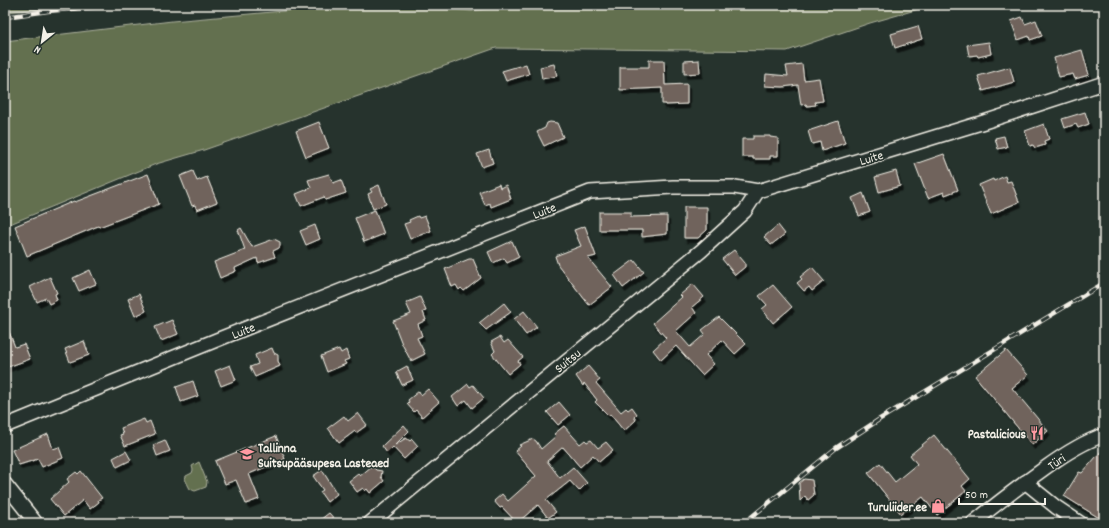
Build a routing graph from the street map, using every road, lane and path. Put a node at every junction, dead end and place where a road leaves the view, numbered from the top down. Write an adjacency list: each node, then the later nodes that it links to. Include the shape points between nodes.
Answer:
1 (1104, 83): 2 (street, Luite)
2 (758, 191): 3 (street, Luite, via 735,187 673,187 590,192); 8 (street, Suitsu, via 745,211 701,251)
3 (5, 426)
4 (1104, 435): 5 (street, Türi, via 1062,456)
5 (1025, 482): 9 (street, Türi); 10 (street)
6 (5, 484): 7 (street)
7 (36, 523)
8 (370, 523)
9 (973, 523)
10 (1080, 523)

